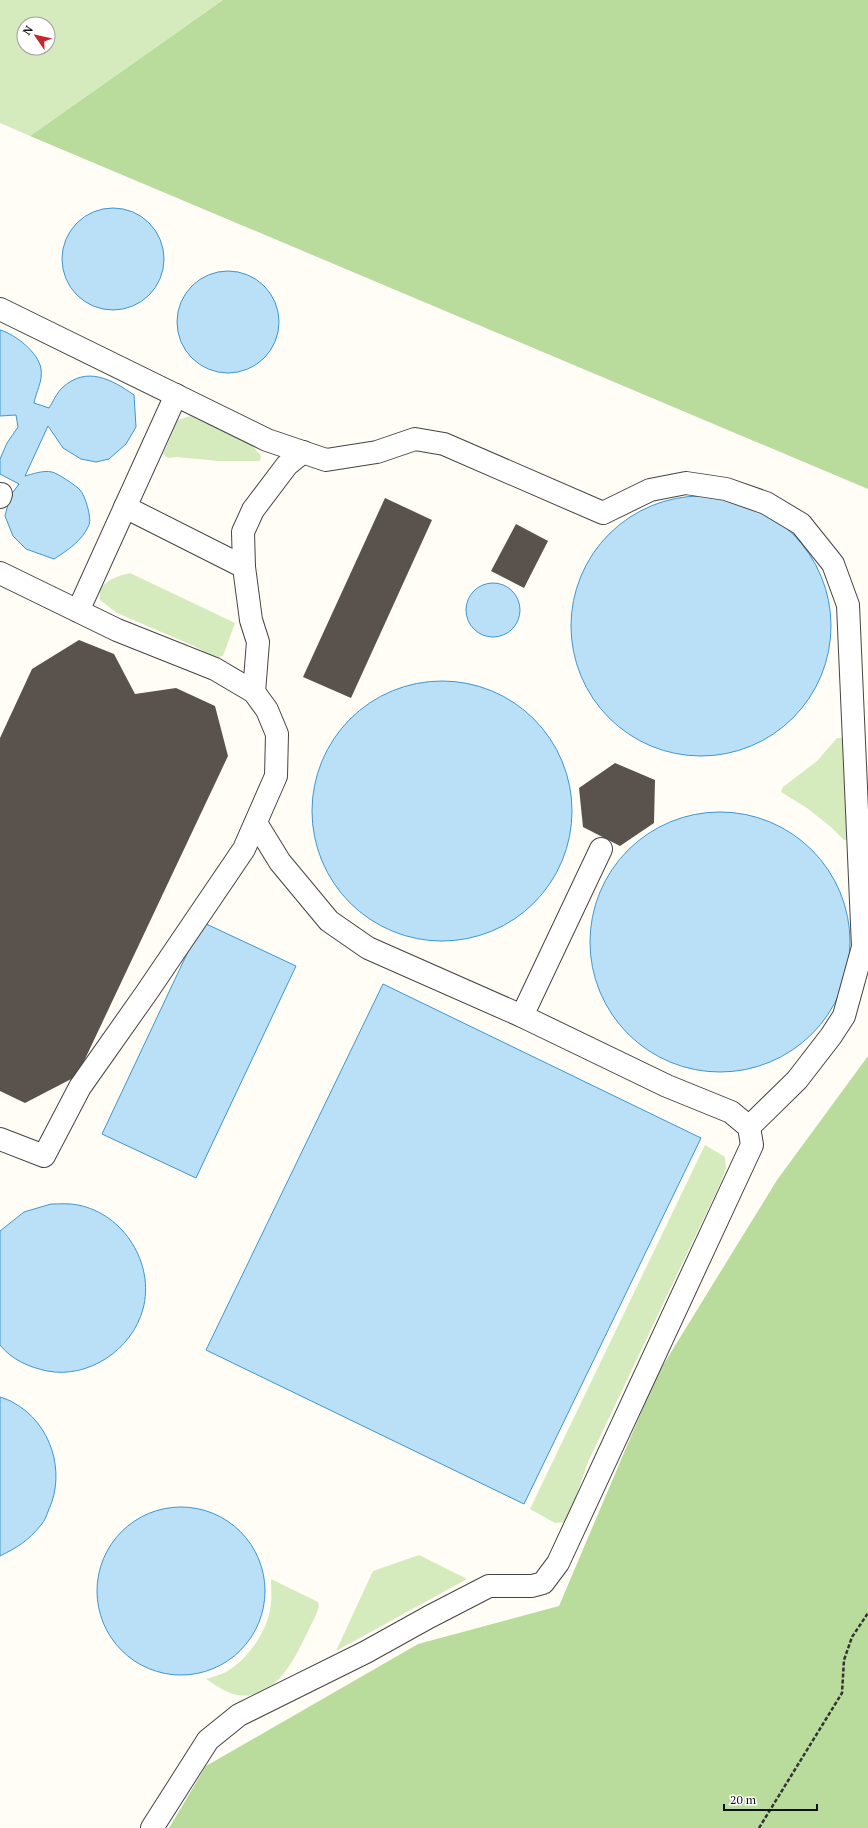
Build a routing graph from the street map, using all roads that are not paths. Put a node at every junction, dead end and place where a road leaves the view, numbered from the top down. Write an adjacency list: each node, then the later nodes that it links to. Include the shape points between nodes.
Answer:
1 (0, 309): 2 (lane)
2 (176, 395): 3 (lane, via 267,440); 4 (lane)
3 (303, 452): 5 (lane, via 287,465 252,510 243,532); 12 (lane, via 326,460 378,452 415,439 444,444 603,513 650,490 679,484 726,488 766,503 801,524 833,564 848,605 862,947 844,1016 797,1080)
4 (125, 507): 5 (lane); 7 (lane)
5 (244, 567): 8 (lane, via 251,620 258,642)
6 (0, 573): 7 (lane)
7 (78, 611): 8 (lane, via 117,630 215,668)
8 (254, 692): 9 (lane, via 267,710 277,734 276,776)
9 (256, 823): 11 (lane, via 280,862 329,921 368,948); 13 (lane, via 244,849 80,1087 44,1156)
10 (601, 849): 11 (lane)
11 (522, 1016): 12 (lane, via 667,1086 732,1112)
12 (750, 1127): 14 (lane, via 752,1145 558,1563 543,1583 532,1586 489,1586 366,1652 239,1715 208,1740)
13 (0, 1139)
14 (152, 1828)

